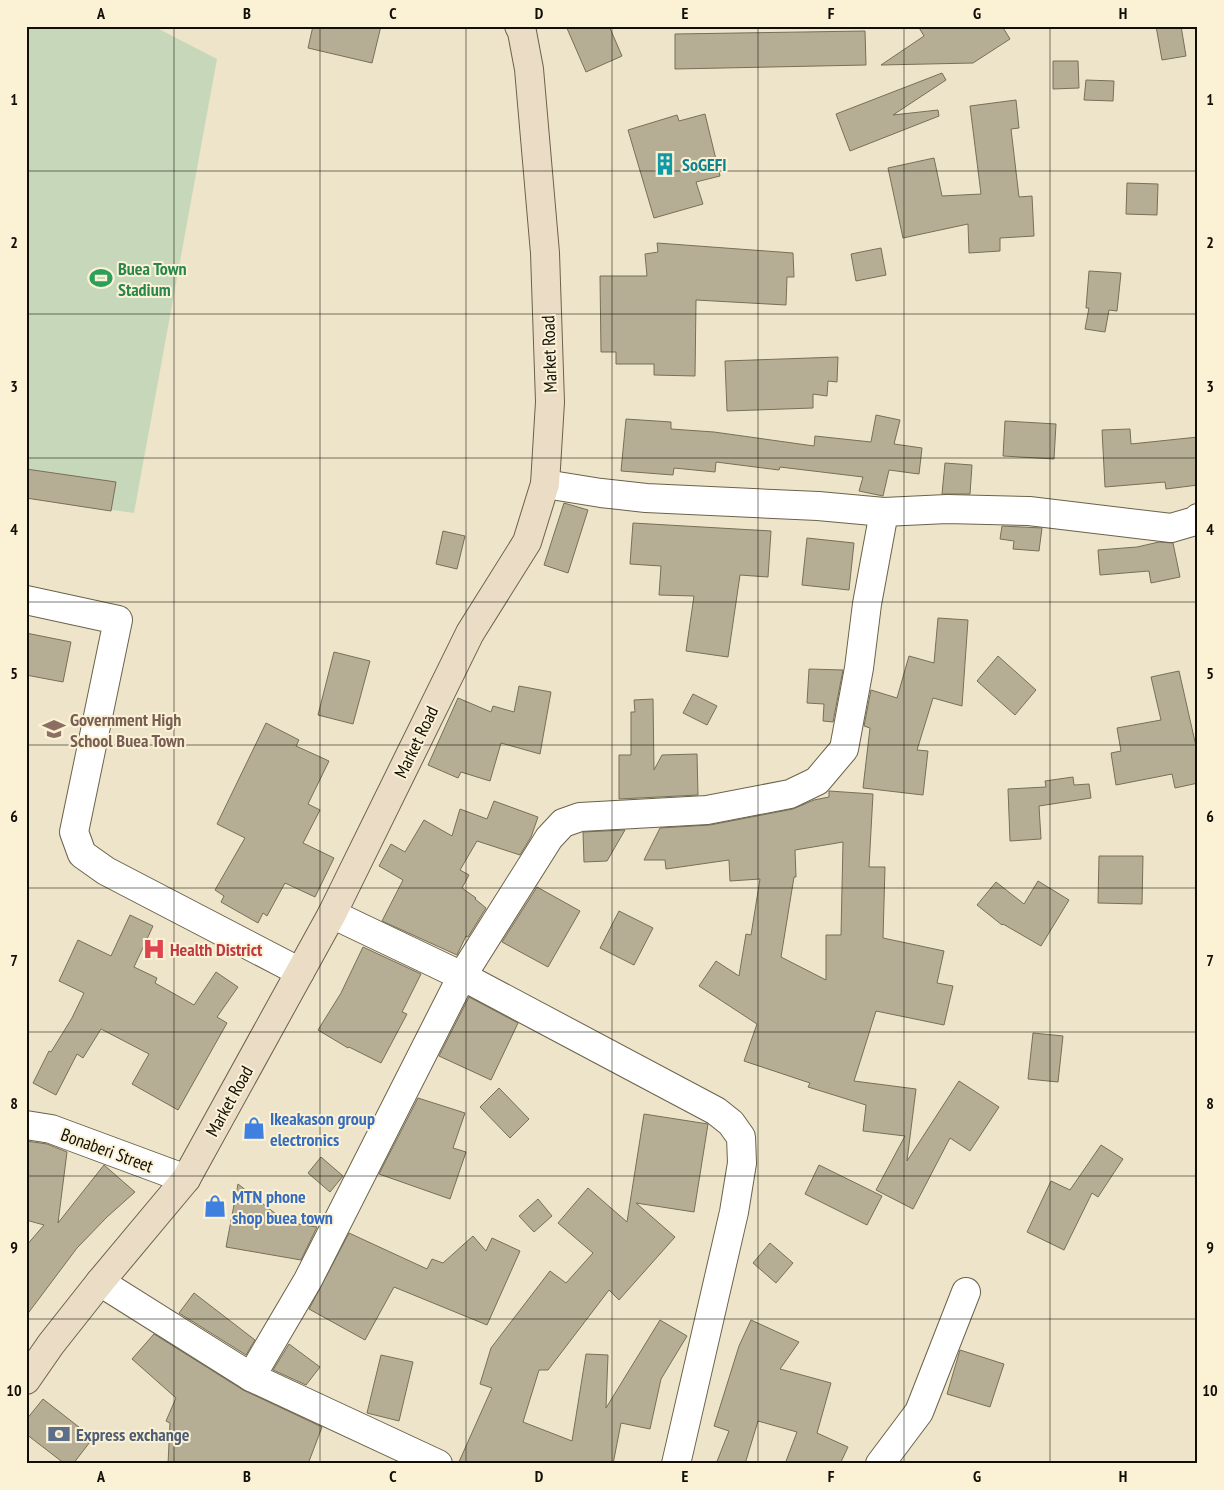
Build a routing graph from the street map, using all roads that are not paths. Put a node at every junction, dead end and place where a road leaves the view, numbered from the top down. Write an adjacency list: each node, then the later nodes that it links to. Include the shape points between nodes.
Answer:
1 (519, 26): 2 (main road, Market Road, via 529,69 545,253 550,402)
2 (545, 484): 3 (street, via 646,498); 6 (main road, Market Road, via 527,542 470,633)
3 (884, 512): 4 (street, via 946,509 1029,511 1171,528); 8 (street, via 844,749 817,781 790,794 707,810 580,817 563,823 549,838)
4 (1198, 518)
5 (26, 600): 7 (street, via 118,620 74,832 82,854 106,871)
6 (332, 914): 7 (main road, Market Road); 8 (street)
7 (300, 972): 10 (main road, Market Road)
8 (462, 976): 13 (street, via 308,1280); 16 (street, via 716,1111 741,1137 742,1163 734,1212)
9 (26, 1125): 10 (street, Bonaberi Street, via 51,1129)
10 (186, 1179): 11 (main road, Market Road)
11 (100, 1282): 13 (street); 14 (main road, Market Road)
12 (966, 1292): 17 (street, via 919,1412)
13 (251, 1377): 15 (street)
14 (26, 1380)
15 (438, 1464)
16 (676, 1464)
17 (880, 1464)

